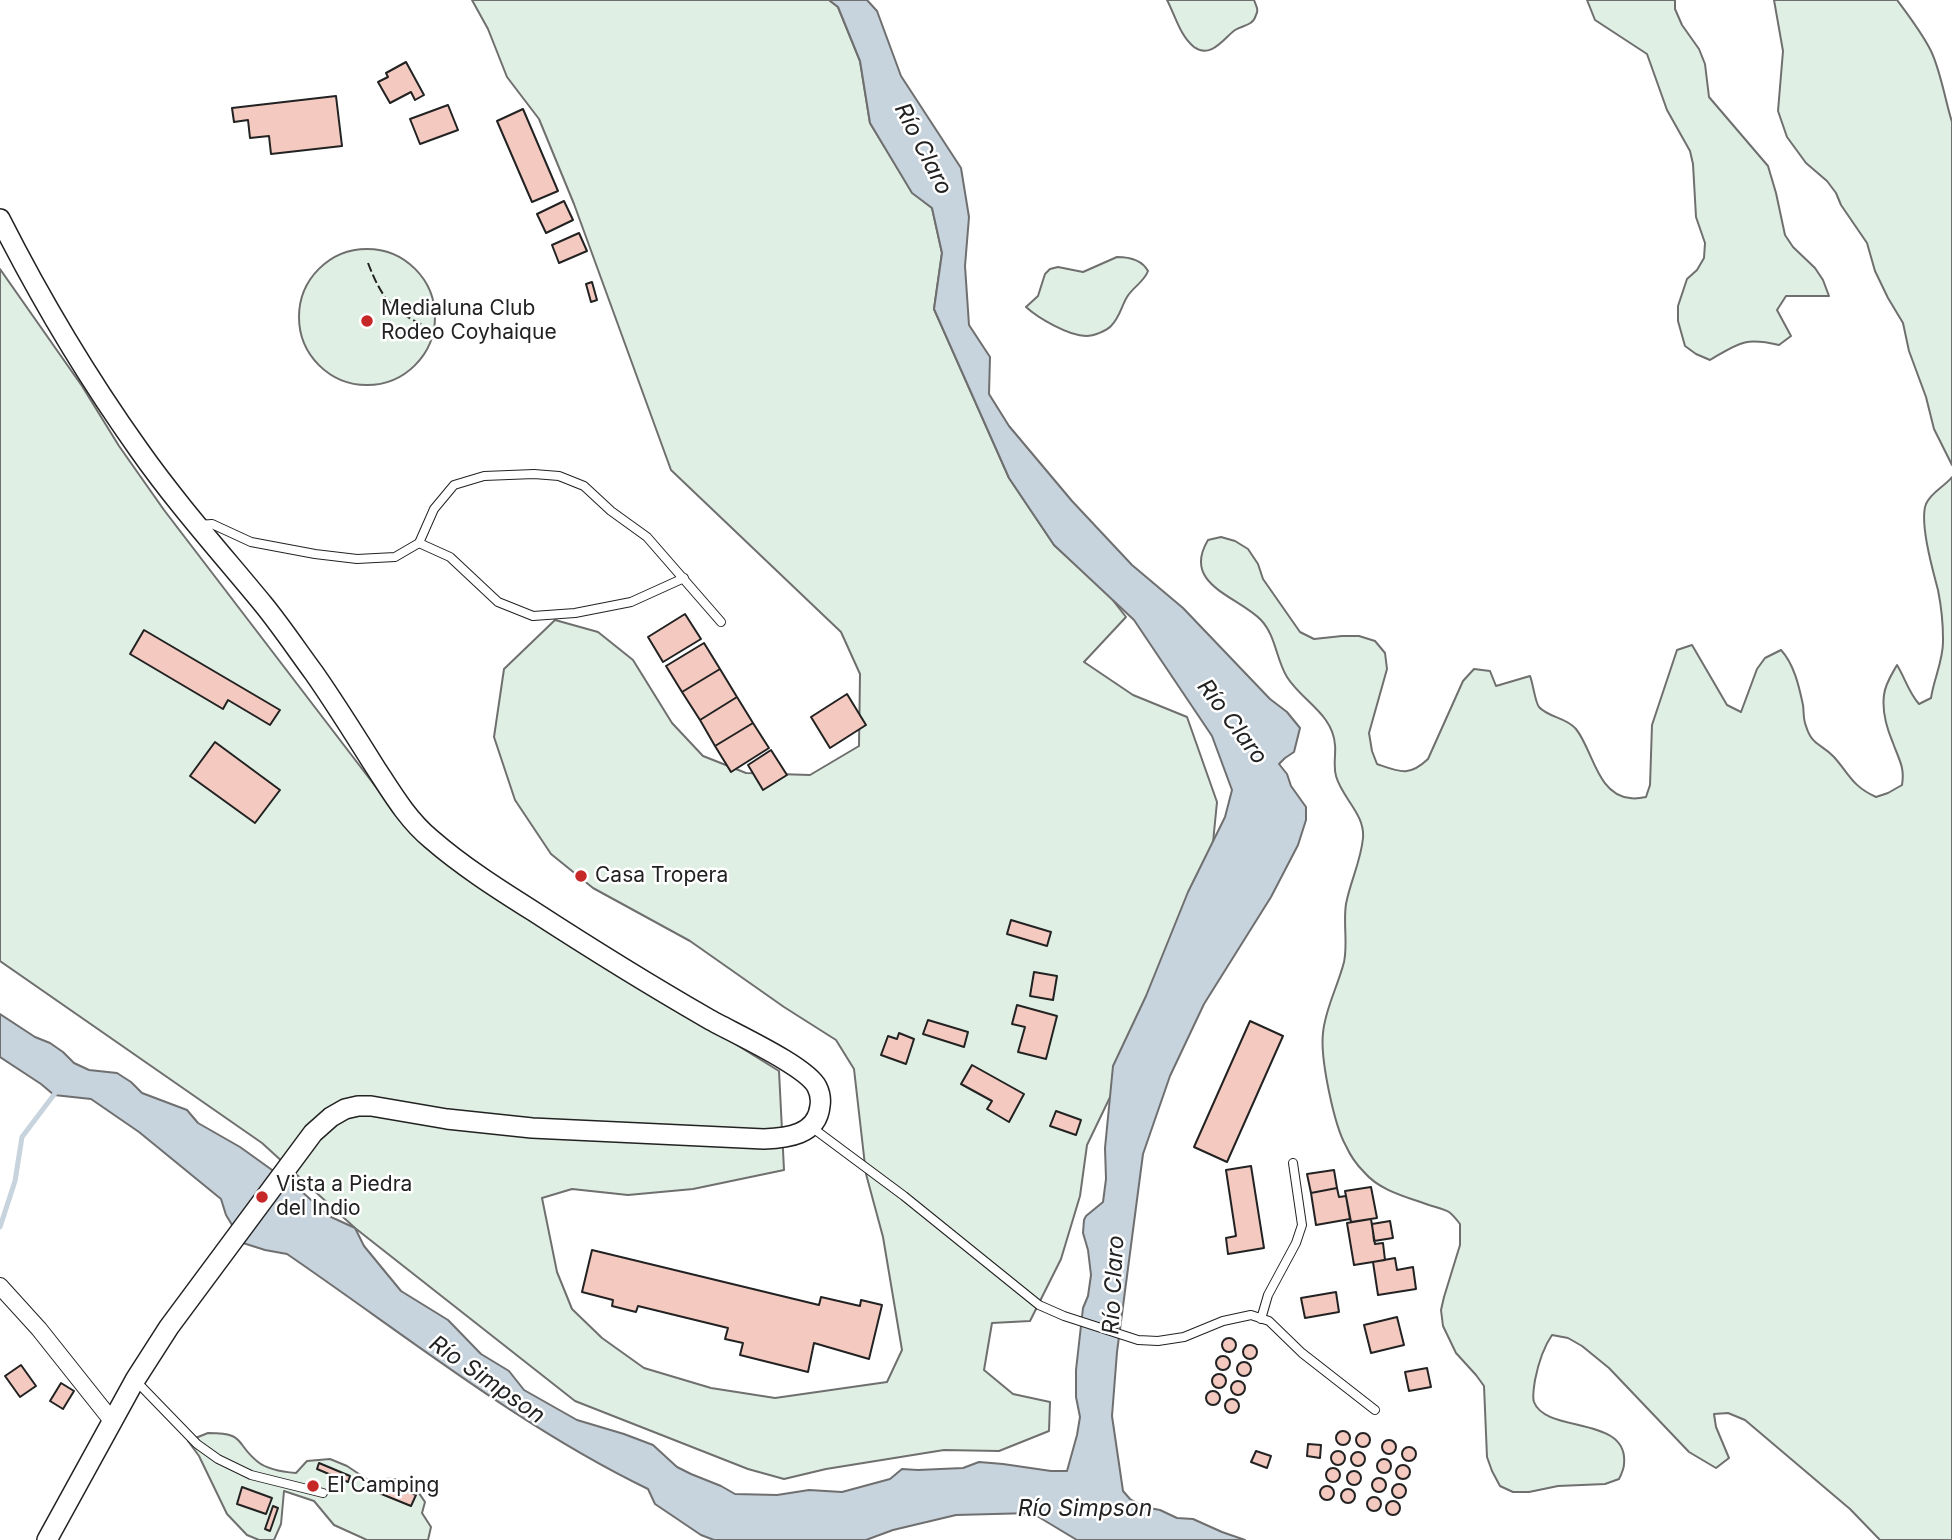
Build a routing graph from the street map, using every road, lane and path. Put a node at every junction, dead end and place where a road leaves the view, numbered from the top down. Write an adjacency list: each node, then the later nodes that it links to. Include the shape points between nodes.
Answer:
1 (0, 219): 2 (street, via 60,331)
2 (195, 525): 3 (lane, via 212,524 251,542 357,559 395,556); 6 (street, via 266,607 397,802 430,839 585,945 808,1075 821,1098 820,1112)
3 (419, 543): 4 (lane, via 450,557 498,602 533,616 631,602); 4 (lane, via 434,509 454,485 484,476 559,476 584,486 647,537)
4 (684, 578): 5 (lane)
5 (721, 622)
6 (810, 1126): 9 (lane, via 1040,1305 1064,1316 1138,1340 1158,1341 1251,1315); 10 (street, via 787,1138 764,1139 624,1134 478,1123 371,1106 345,1109 313,1133)
7 (1293, 1163): 9 (lane, via 1302,1225 1268,1294)
8 (0, 1286): 12 (street)
9 (1261, 1319): 11 (lane)
10 (135, 1380): 12 (street); 13 (lane, via 197,1444 218,1459 251,1475)
11 (1375, 1409)
12 (113, 1422): 14 (street)
13 (323, 1493)
14 (47, 1540)

